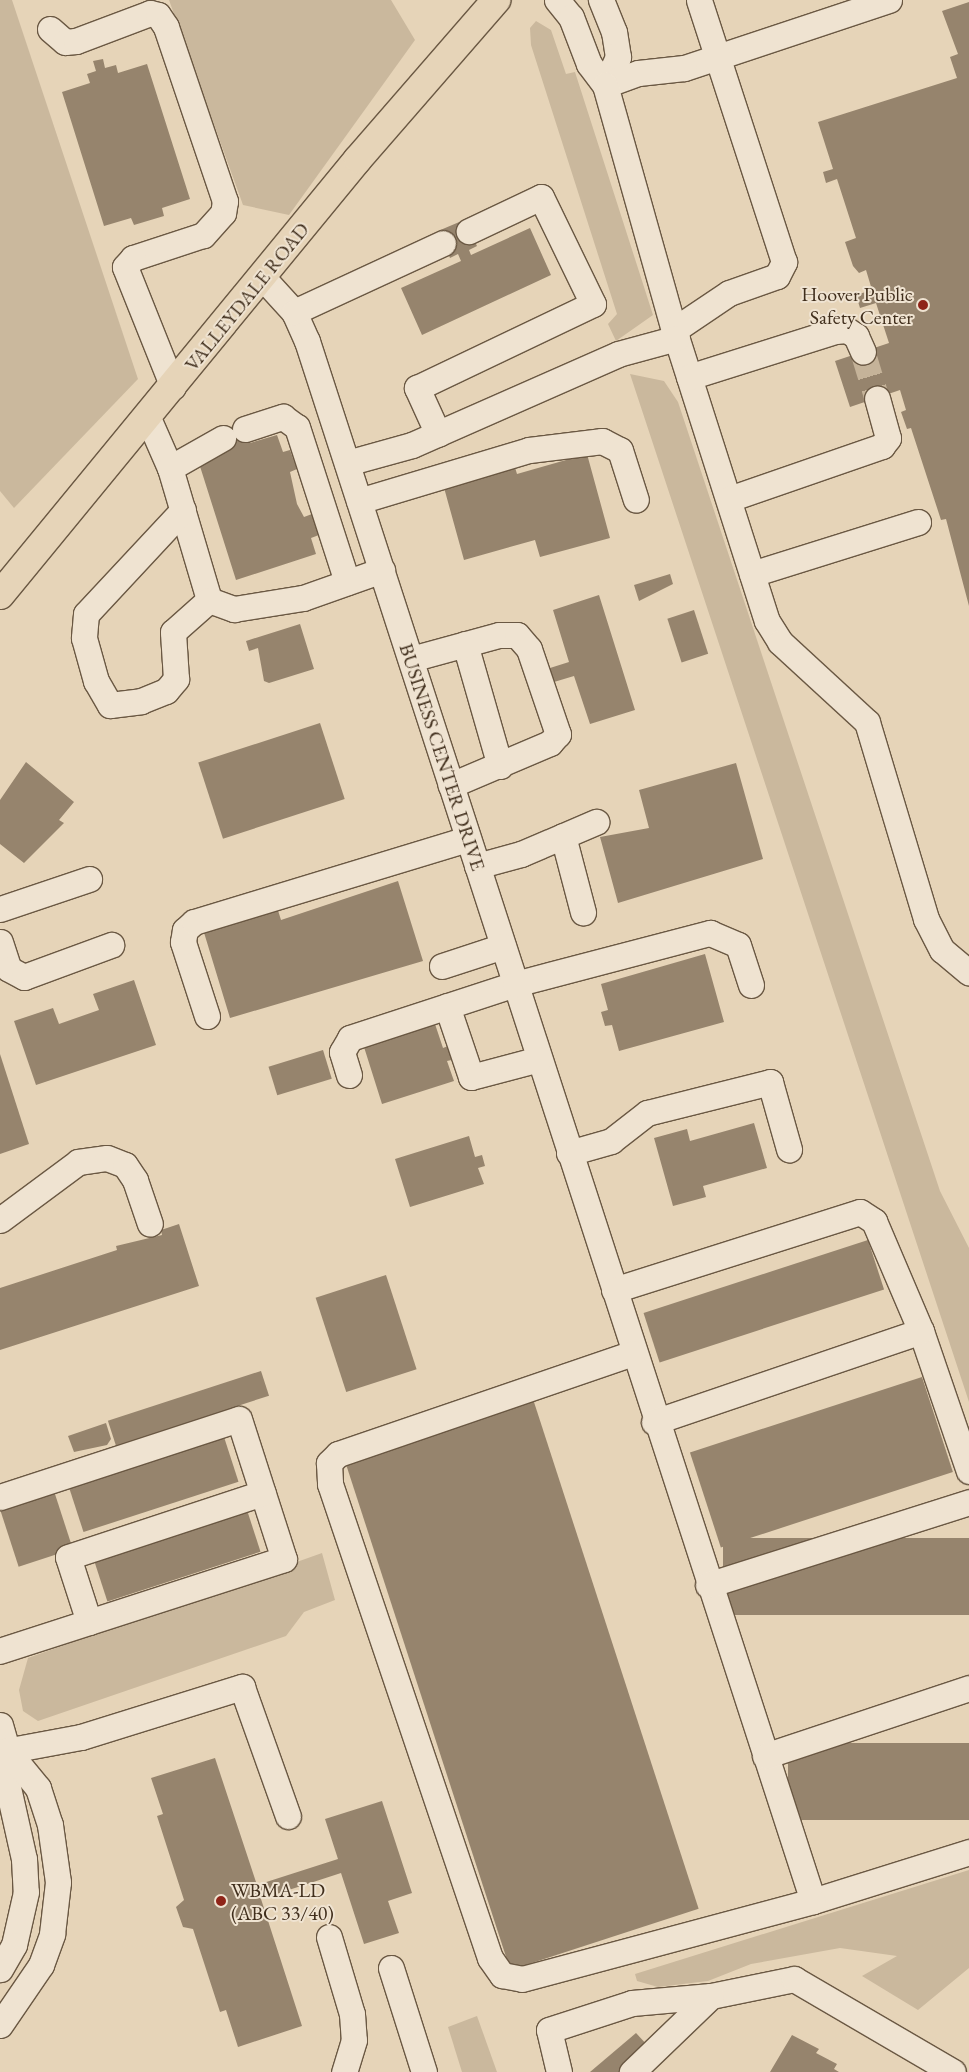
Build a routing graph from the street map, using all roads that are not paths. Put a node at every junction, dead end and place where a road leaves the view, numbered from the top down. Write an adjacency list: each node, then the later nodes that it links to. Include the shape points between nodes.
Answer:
1 (496, 0): 11 (main road, VALLEYDALE ROAD, via 358,159)
2 (557, 0): 8 (street, via 572,18 589,64)
3 (601, 0): 8 (street, via 614,32 618,57)
4 (699, 0): 7 (street)
5 (889, 0): 7 (street)
6 (50, 29): 16 (street, via 64,42 76,41 150,13 158,15 166,27 225,201 223,213 203,235 133,258 125,266)
7 (716, 57): 8 (street); 13 (street, via 784,262 777,276 729,293)
8 (605, 85): 13 (street)
9 (469, 230): 19 (street, via 542,197 593,304 417,388)
10 (442, 242): 12 (street)
11 (263, 278): 12 (street, BUSINESS CENTER DRIVE); 16 (main road, VALLEYDALE ROAD)
12 (294, 312): 20 (street, BUSINESS CENTER DRIVE)
13 (676, 334): 15 (street); 19 (street, via 618,354)
14 (863, 352): 15 (street, via 856,336 847,330 835,331)
15 (689, 377): 22 (street)
16 (173, 387): 18 (main road, VALLEYDALE ROAD)
17 (877, 398): 22 (street, via 888,438 882,446)
18 (148, 418): 21 (street); 30 (main road, VALLEYDALE ROAD)
19 (438, 434): 20 (street)
20 (347, 464): 24 (street, BUSINESS CENTER DRIVE)
21 (170, 468): 25 (street); 29 (street, via 234,433 283,417 297,427)
22 (729, 499): 28 (street)
23 (636, 500): 24 (street, via 620,450 602,441 529,450)
24 (359, 502): 27 (street, BUSINESS CENTER DRIVE)
25 (183, 510): 31 (street); 31 (street, via 86,614 84,638 96,681 110,705 141,701 166,691 176,679 173,632)
26 (918, 522): 28 (street)
27 (382, 570): 29 (street); 33 (street, BUSINESS CENTER DRIVE)
28 (752, 574): 47 (street, via 776,637 867,722 926,919 942,950)
29 (347, 582): 31 (street, via 302,598 234,609)
30 (0, 595)
31 (209, 600)
32 (465, 644): 33 (street); 34 (street); 34 (street, via 517,635 529,649 558,734 550,743)
33 (411, 659): 35 (street, BUSINESS CENTER DRIVE)
34 (500, 766): 35 (street)
35 (451, 785): 38 (street, BUSINESS CENTER DRIVE)
36 (596, 822): 37 (street)
37 (563, 836): 39 (street); 42 (street)
38 (468, 839): 39 (street, BUSINESS CENTER DRIVE); 51 (street, via 194,922 185,930 183,942)
39 (477, 866): 45 (street, BUSINESS CENTER DRIVE)
40 (89, 880): 41 (street)
41 (0, 909)
42 (583, 912)
43 (0, 942): 44 (street, via 9,969 24,977)
44 (111, 945)
45 (503, 946): 46 (street); 48 (street, BUSINESS CENTER DRIVE)
46 (442, 966)
47 (969, 973)
48 (515, 984): 49 (street, via 710,933 738,945); 50 (street); 52 (street, BUSINESS CENTER DRIVE)
49 (751, 985)
50 (447, 1006): 52 (street, via 471,1077 479,1078); 53 (street, via 350,1038 342,1052)
51 (207, 1016)
52 (539, 1059): 55 (street, BUSINESS CENTER DRIVE)
53 (349, 1075)
54 (789, 1149): 55 (street, via 770,1082 647,1113 612,1141)
55 (570, 1153): 58 (street, BUSINESS CENTER DRIVE)
56 (0, 1220): 57 (street, via 78,1162 107,1158 125,1166 135,1180)
57 (150, 1224)
58 (614, 1290): 59 (street, via 860,1212 874,1221); 60 (street, BUSINESS CENTER DRIVE)
59 (921, 1331): 61 (street); 62 (street)
60 (633, 1352): 61 (street, BUSINESS CENTER DRIVE); 75 (street, via 338,1454 329,1463 330,1484 490,1958 502,1975 522,1979)
61 (654, 1422): 66 (street, BUSINESS CENTER DRIVE)
62 (969, 1471)
63 (263, 1492): 64 (street, via 239,1419); 67 (street, via 68,1557); 67 (street, via 284,1559)
64 (0, 1497)
65 (969, 1502): 66 (street)
66 (708, 1585): 72 (street, BUSINESS CENTER DRIVE)
67 (89, 1622): 68 (street)
68 (0, 1651)
69 (969, 1688): 72 (street)
70 (0, 1726): 71 (street)
71 (4, 1751): 73 (street, via 81,1737 242,1687); 78 (street, via 7,1783 24,1859 26,1892 14,1945); 80 (street, via 38,1788 50,1825 58,1882 52,1934 41,1965)
72 (765, 1756): 75 (street, BUSINESS CENTER DRIVE)
73 (288, 1816)
74 (969, 1852): 75 (street)
75 (813, 1901)
76 (329, 1937): 81 (street, via 352,2014 354,2040)
77 (391, 1968): 82 (street)
78 (0, 1969)
79 (711, 1996): 83 (street, via 632,2003 549,2030); 84 (street); 85 (street, via 794,1979)
80 (0, 2025)
81 (344, 2072)
82 (424, 2072)
83 (559, 2072)
84 (632, 2072)
85 (953, 2072)

